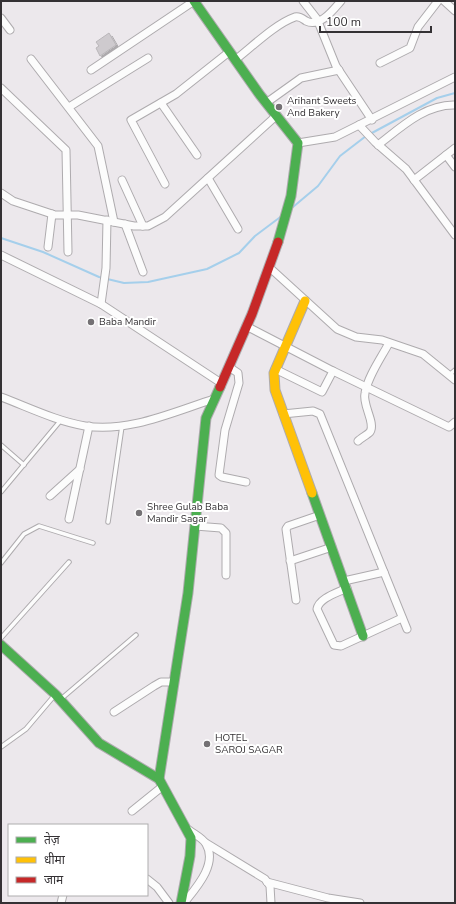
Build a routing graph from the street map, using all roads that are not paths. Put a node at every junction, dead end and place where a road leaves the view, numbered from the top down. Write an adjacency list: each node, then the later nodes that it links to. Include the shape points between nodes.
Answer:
1 (194, 1): 10 (street); 15 (street)
2 (302, 1): 8 (street)
3 (341, 1): 8 (street)
4 (438, 1): 14 (street, via 418,27 410,48)
5 (444, 1): 6 (street)
6 (455, 11)
7 (1, 18): 9 (street)
8 (318, 22): 13 (street, via 295,17); 16 (street)
9 (10, 30)
10 (229, 52): 13 (street); 20 (street)
11 (148, 58): 22 (street)
12 (31, 59): 22 (street)
13 (235, 60): 19 (street)
14 (380, 63)
15 (91, 70)
16 (339, 70): 19 (street, via 301,78); 24 (street)
17 (455, 77): 24 (street)
18 (1, 88): 38 (street, via 64,147 67,156)
19 (266, 102): 23 (street)
20 (161, 103): 30 (street); 35 (street, via 131,120)
21 (455, 105): 27 (street, via 426,111)
22 (70, 107): 40 (street, via 98,146)
23 (276, 116): 26 (street); 32 (street)
24 (372, 120): 25 (street)
25 (360, 125): 26 (street, via 335,138); 27 (street)
26 (298, 143): 48 (street, via 291,196)
27 (376, 143): 34 (street, via 406,169)
28 (455, 148): 29 (street)
29 (446, 155): 31 (street); 34 (street)
30 (197, 156)
31 (455, 167)
32 (208, 178): 42 (street, via 165,217); 43 (street)
33 (122, 180): 42 (street)
34 (414, 180): 44 (street)
35 (165, 184)
36 (1, 193): 37 (street, via 13,201)
37 (52, 214): 38 (street); 45 (street)
38 (68, 215): 39 (street); 46 (street)
39 (106, 220): 40 (street); 51 (street, via 106,268)
40 (114, 222): 41 (street)
41 (125, 224): 42 (street); 49 (street)
42 (143, 226)
43 (238, 229)
44 (455, 235)
45 (48, 247)
46 (68, 252)
47 (1, 256): 51 (street)
48 (269, 267): 50 (street); 52 (street)
49 (143, 272)
50 (305, 301): 53 (street, via 336,329 356,337); 54 (street)
51 (101, 304): 61 (street)
52 (246, 326): 54 (street); 55 (street)
53 (389, 343): 59 (street, via 423,354); 62 (street)
54 (285, 346): 56 (street); 58 (street)
55 (228, 367): 61 (street); 74 (street, via 238,373 240,383 225,430 219,475 222,478)
56 (275, 369): 58 (street, via 322,392); 65 (street, via 275,390)
57 (455, 370): 59 (lane)
58 (333, 371): 62 (street)
59 (449, 374): 60 (street)
60 (455, 380)
61 (221, 383): 64 (street)
62 (366, 387): 67 (street, via 449,427); 70 (street, via 364,399 371,428 370,432)
63 (1, 398): 66 (street)
64 (214, 399): 69 (street); 80 (street, via 206,418)
65 (283, 414): 77 (street); 86 (street, via 313,411 320,414)
66 (61, 420): 68 (street); 72 (lane)
67 (455, 422)
68 (89, 426): 69 (street); 73 (street)
69 (122, 426): 79 (lane)
70 (358, 441)
71 (1, 445): 72 (lane)
72 (24, 465): 75 (lane)
73 (80, 468): 76 (street); 78 (street)
74 (246, 482)
75 (1, 492)
76 (50, 496)
77 (320, 515): 82 (street); 83 (street, via 288,526 286,529)
78 (69, 519)
79 (108, 522)
80 (195, 526): 87 (street, via 221,528 226,533); 96 (street, via 188,594)
81 (93, 543): 85 (lane, via 39,526 24,534)
82 (332, 547): 83 (street); 88 (street)
83 (290, 561): 89 (street)
84 (69, 562): 94 (lane)
85 (1, 563)
86 (384, 572): 88 (street); 90 (street)
87 (226, 575)
88 (345, 584): 93 (street); 93 (street, via 320,602 317,609 334,645 341,646)
89 (296, 600)
90 (402, 618): 91 (street); 93 (street)
91 (407, 629)
92 (136, 635): 97 (lane)
93 (364, 636)
94 (1, 638)
95 (1, 645): 97 (street)
96 (174, 682): 98 (street, via 161,682); 100 (street)
97 (57, 697): 99 (lane, via 26,729); 100 (street, via 99,743)
98 (114, 712)
99 (1, 748)
100 (161, 782): 101 (street); 102 (street)
101 (132, 811)
102 (185, 827): 103 (street); 106 (street, via 191,838)
103 (206, 843): 105 (street); 106 (street, via 210,857 204,875)
104 (148, 881): 108 (street, via 157,886)
105 (267, 882): 107 (street, via 270,886); 109 (street, via 328,898)
106 (182, 902)
107 (271, 902)
108 (169, 903)
109 (360, 903)

